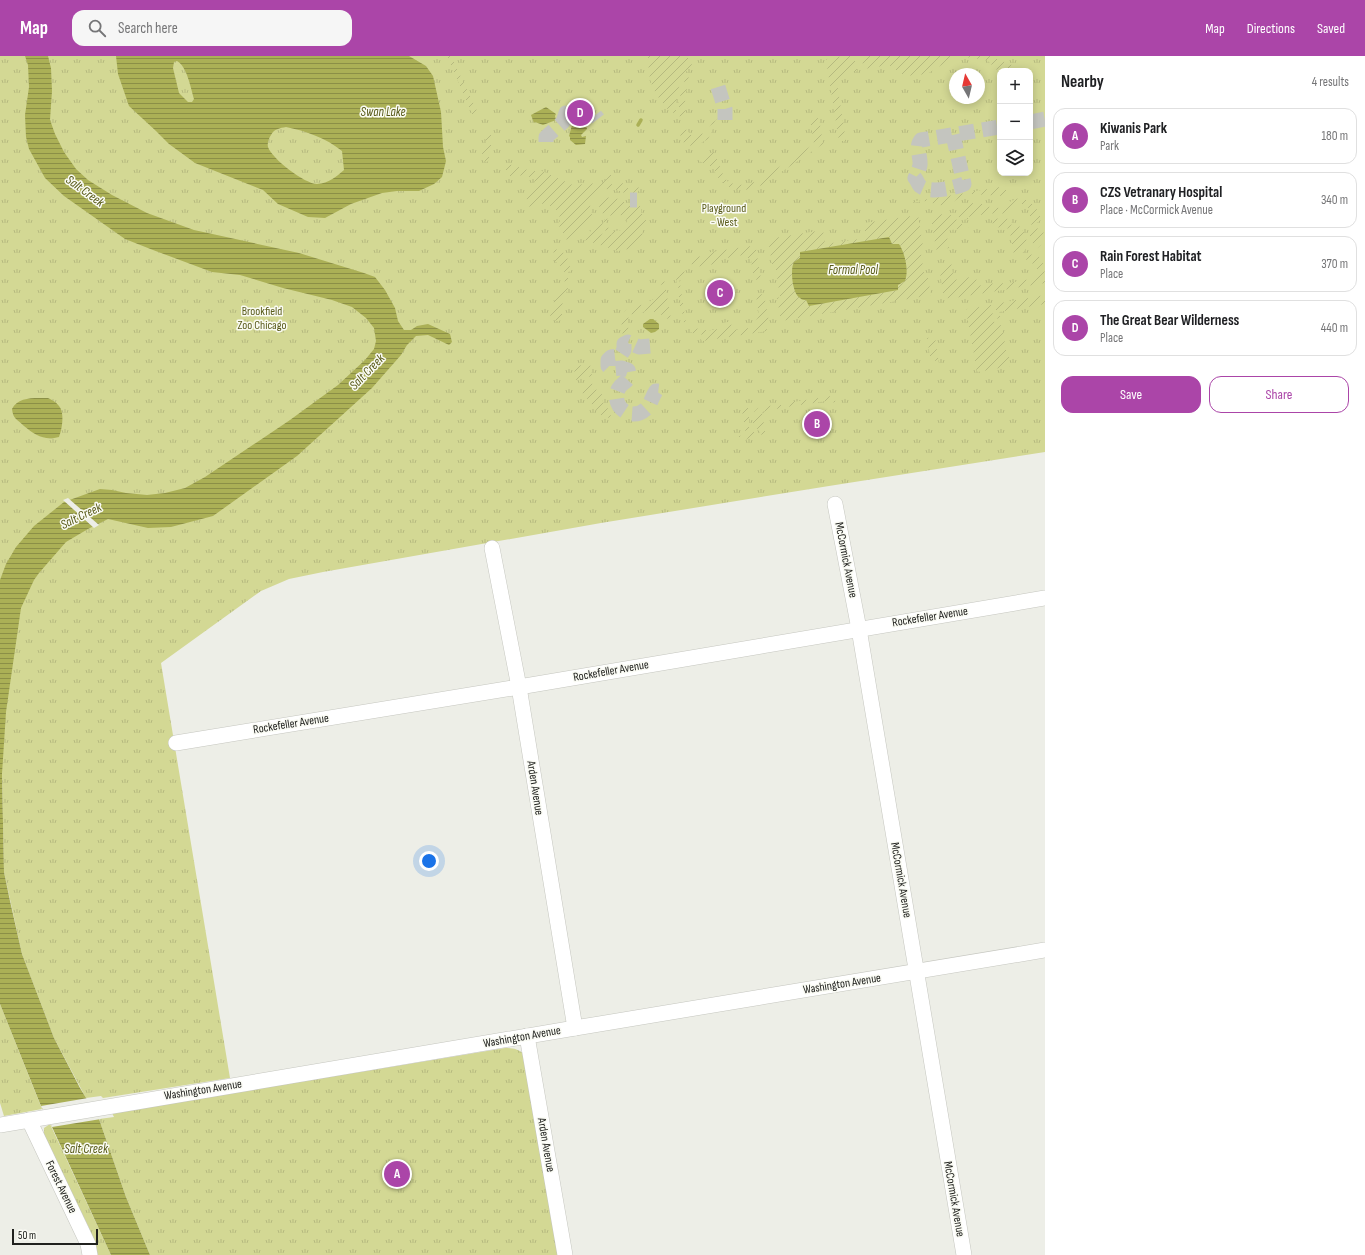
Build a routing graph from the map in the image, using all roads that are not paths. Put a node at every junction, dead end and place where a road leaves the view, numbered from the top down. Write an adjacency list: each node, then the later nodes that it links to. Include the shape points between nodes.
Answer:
1 (835, 504): 4 (street, McCormick Avenue)
2 (492, 548): 5 (street, Arden Avenue)
3 (1045, 598): 4 (street, Rockefeller Avenue)
4 (859, 629): 5 (street, Rockefeller Avenue); 8 (street, McCormick Avenue)
5 (519, 687): 6 (street, Rockefeller Avenue); 9 (street, Arden Avenue)
6 (176, 743)
7 (1045, 950): 8 (street, Washington Avenue)
8 (916, 972): 9 (street, Washington Avenue); 15 (street, McCormick Avenue)
9 (575, 1028): 10 (street, Washington Avenue)
10 (528, 1036): 11 (street, Washington Avenue); 14 (street, Arden Avenue)
11 (29, 1120): 12 (street, Washington Avenue); 13 (street, Forest Avenue, via 88,1244)
12 (0, 1125)
13 (90, 1255)
14 (565, 1255)
15 (964, 1255)

